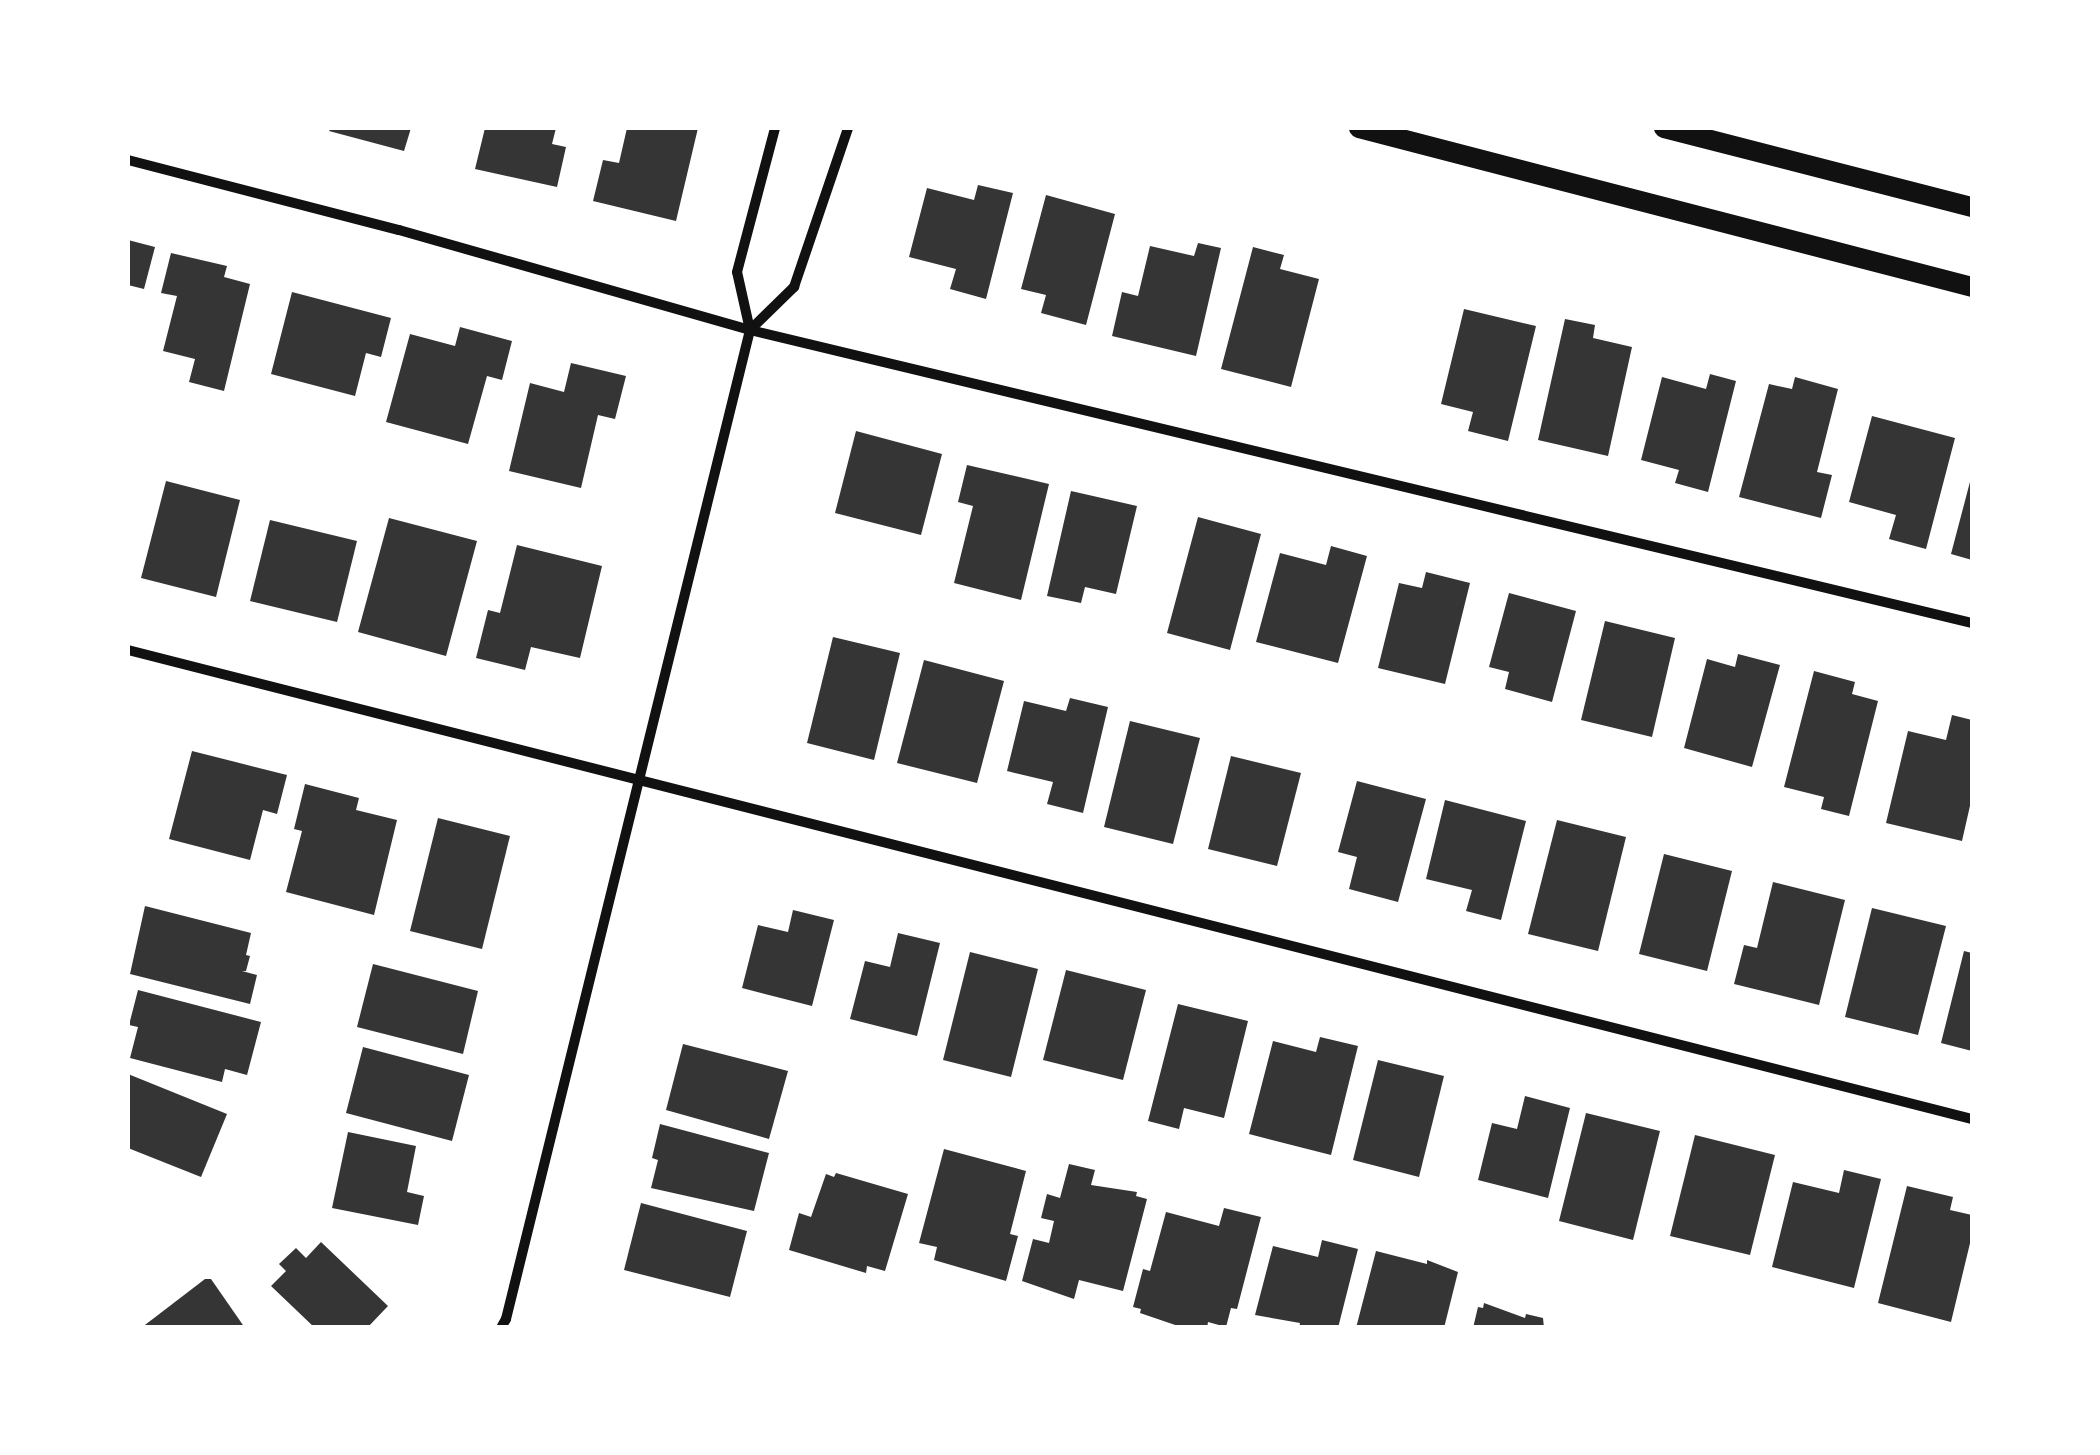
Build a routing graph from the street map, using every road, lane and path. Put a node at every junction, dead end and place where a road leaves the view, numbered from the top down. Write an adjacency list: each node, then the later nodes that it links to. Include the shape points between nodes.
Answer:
1 (776, 128): 8 (street, via 737,272)
2 (848, 128): 8 (street, via 794,287)
3 (1359, 128): 7 (main road)
4 (1664, 128): 6 (main road)
5 (128, 160): 8 (street)
6 (1972, 207)
7 (1972, 286)
8 (750, 330): 9 (street); 11 (street)
9 (1972, 623)
10 (128, 650): 11 (street)
11 (639, 783): 12 (street, via 1135,902); 13 (street)
12 (1972, 1118)
13 (505, 1325)

